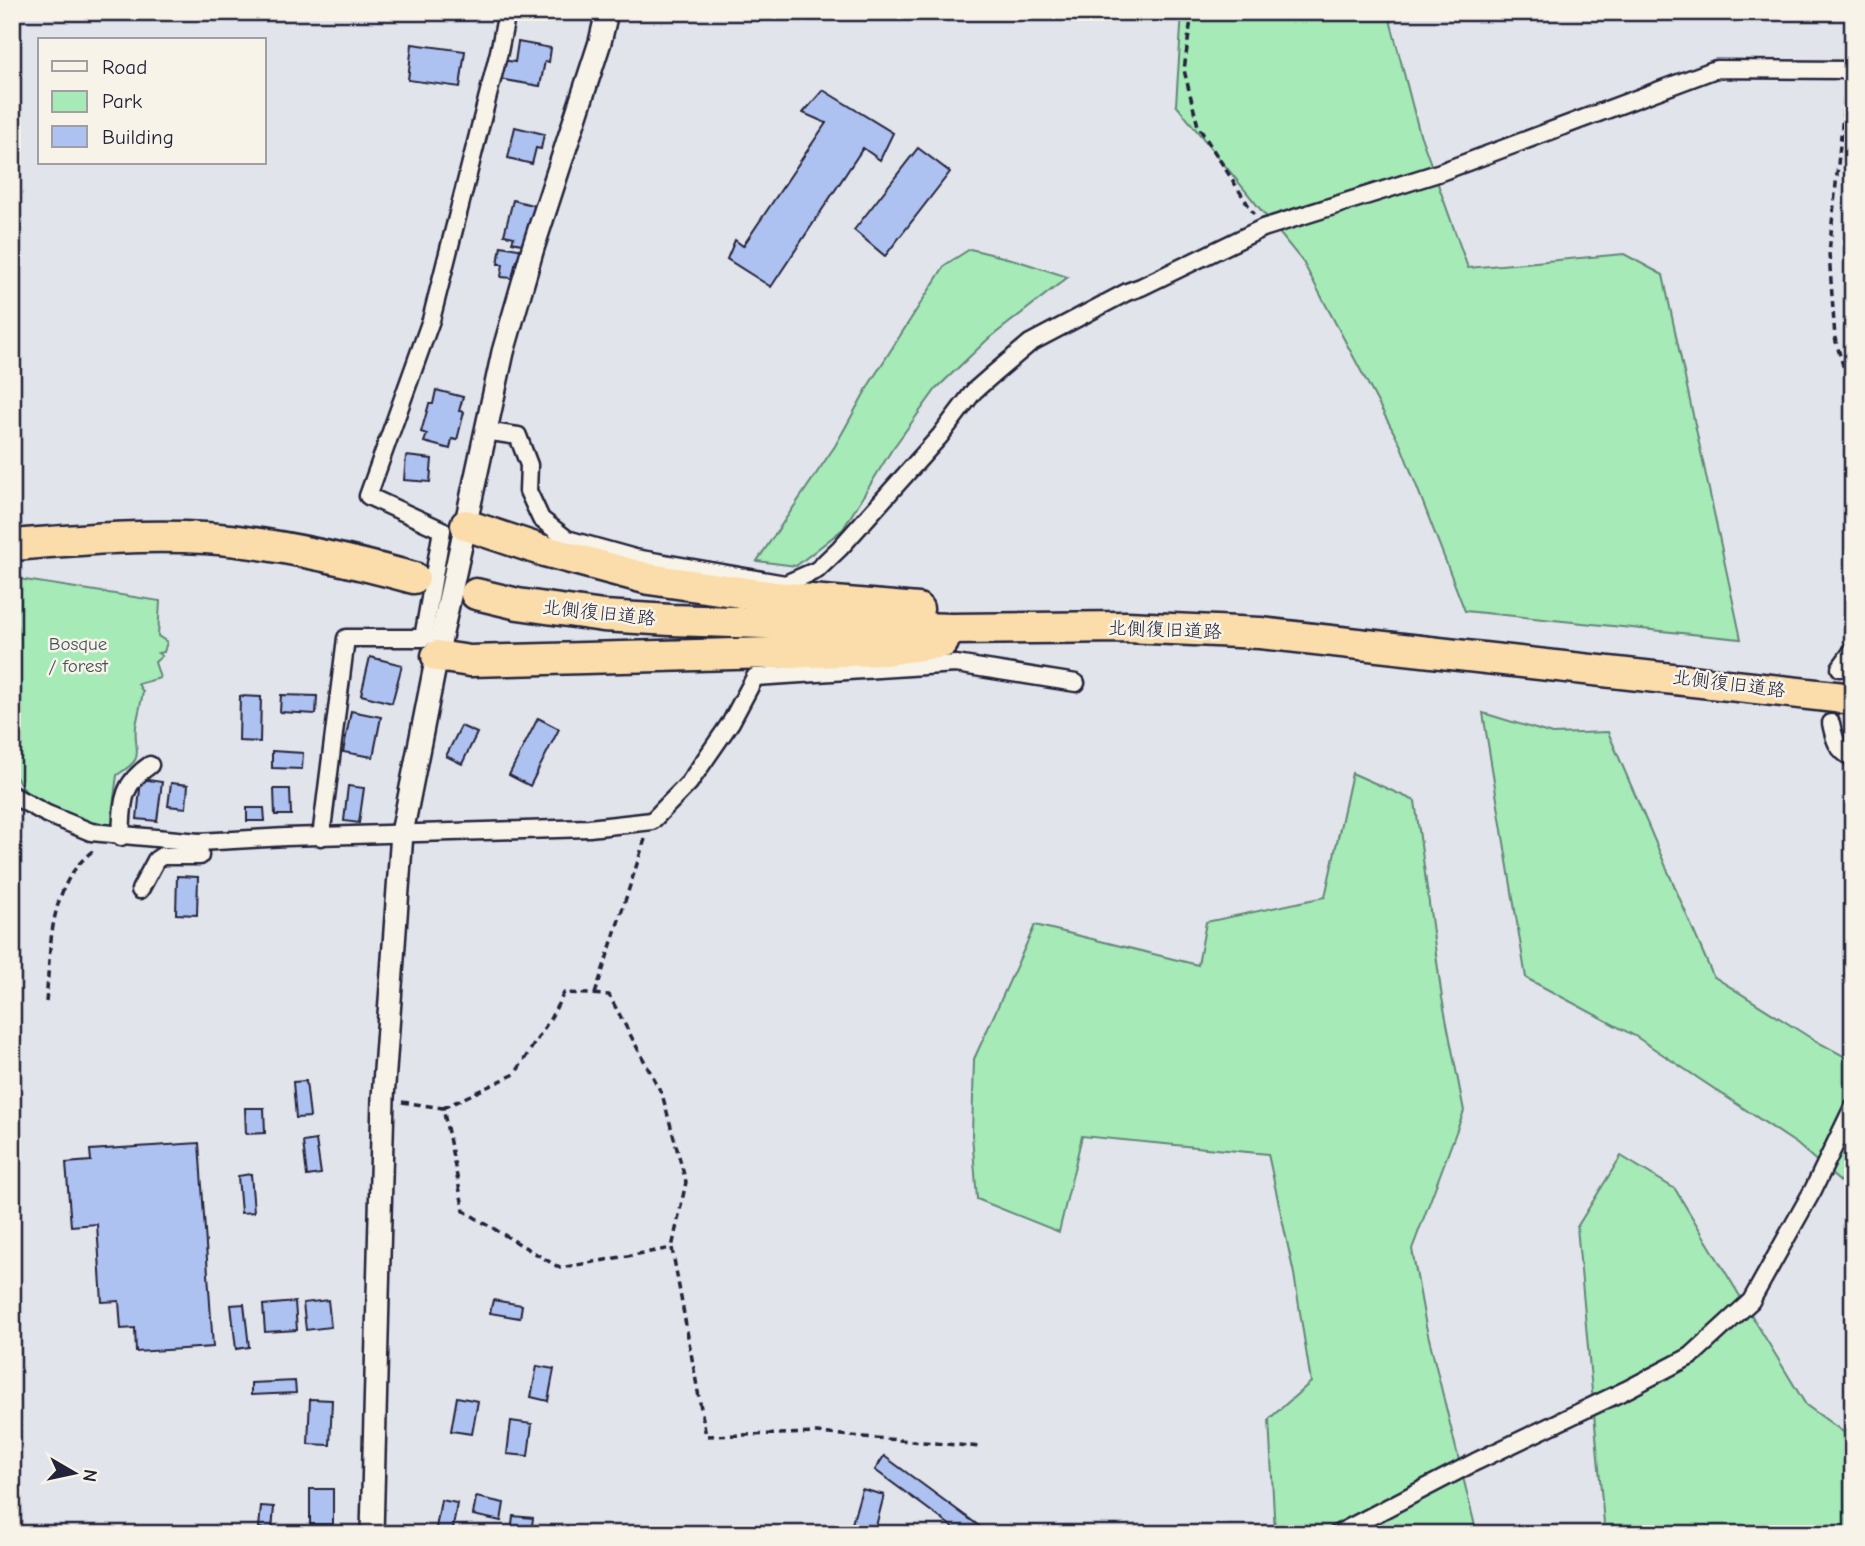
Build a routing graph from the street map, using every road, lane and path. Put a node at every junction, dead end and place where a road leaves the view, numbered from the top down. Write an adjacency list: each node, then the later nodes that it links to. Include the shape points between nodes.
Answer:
1 (507, 12): 25 (street, via 432,320 368,496 442,530 423,638 346,638)
2 (607, 12): 7 (street, via 529,261)
3 (1192, 12): 5 (path, via 1184,70 1198,126)
4 (1851, 70): 5 (street, via 1716,69 1437,173); 6 (path, via 1829,253 1835,338)
5 (1263, 228): 7 (street, via 1030,343 974,391 840,548 817,570 785,584 635,558 567,539 541,519 528,491 529,465 518,436)
6 (1853, 400)
7 (485, 431): 8 (street)
8 (466, 525): 12 (highway, via 649,579 775,597 943,611); 14 (street)
9 (12, 545): 10 (highway, via 105,538 206,538 354,562)
10 (414, 578)
11 (476, 594): 12 (highway, 北側復旧道路, via 616,617)
12 (1029, 628): 14 (highway, via 886,650 470,661); 17 (highway, 北側復旧道路, via 1259,633)
13 (1853, 650): 15 (street)
14 (437, 656): 23 (street)
15 (1840, 668)
16 (1076, 683): 22 (street, via 956,664 755,677 689,783)
17 (1853, 699)
18 (1831, 723): 19 (street, via 1834,741)
19 (1853, 758)
20 (150, 765): 24 (street, via 129,782)
21 (12, 795): 24 (street, via 69,824)
22 (652, 821): 23 (street, via 575,829); 28 (path)
23 (402, 833): 25 (street); 30 (street)
24 (117, 836): 26 (street); 29 (path, via 90,853 67,880 53,924)
25 (321, 837): 26 (street)
26 (200, 842): 27 (street, via 200,856 156,859)
27 (140, 890)
28 (594, 994): 32 (path, via 565,993 515,1074); 33 (path, via 609,995 662,1094 687,1182)
29 (46, 1002)
30 (383, 1098): 32 (path); 35 (street)
31 (1853, 1107): 36 (street, via 1751,1301 1691,1356)
32 (443, 1108): 33 (path, via 464,1211 560,1268)
33 (672, 1248): 34 (path, via 706,1436 817,1433)
34 (981, 1447)
35 (372, 1534)
36 (1337, 1534)

